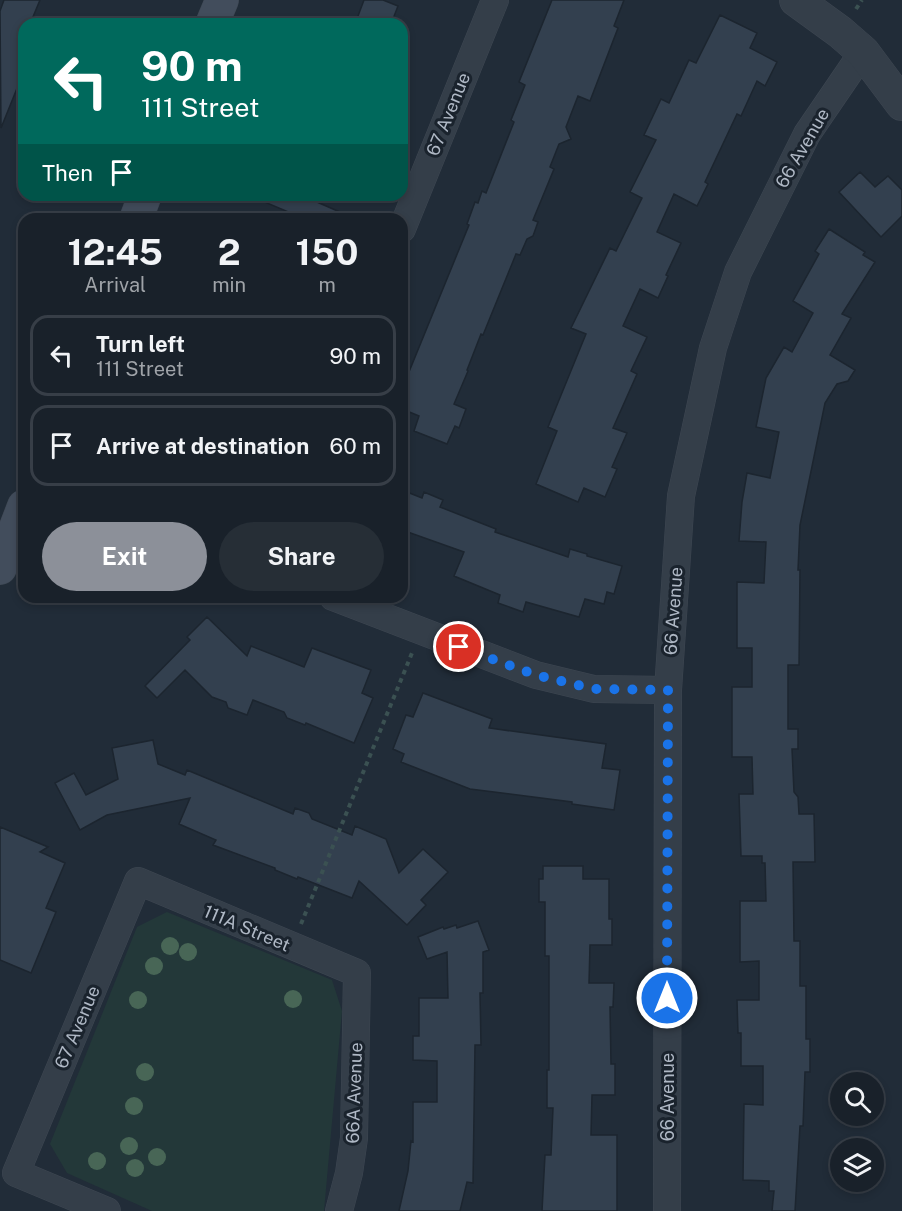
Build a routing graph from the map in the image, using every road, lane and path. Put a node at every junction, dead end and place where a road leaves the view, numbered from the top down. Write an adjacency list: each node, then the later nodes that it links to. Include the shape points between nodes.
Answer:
1 (222, 0): 4 (main road)
2 (495, 0): 7 (street, 67 Avenue)
3 (796, 0): 5 (street)
4 (214, 18)
5 (863, 52): 6 (street); 12 (street, 66 Avenue, via 807,134 773,200 738,272 713,348 681,496)
6 (902, 104)
7 (408, 214)
8 (18, 522): 9 (main road)
9 (0, 568)
10 (348, 603): 11 (street)
11 (421, 632): 12 (street, via 516,669 572,684 594,689); 14 (path)
12 (668, 690): 18 (street, 66 Avenue)
13 (138, 881): 14 (street, 111A Street); 16 (street, 67 Avenue, via 16,1173)
14 (291, 946): 15 (street, 111A Street)
15 (357, 973): 17 (street, 66A Avenue, via 354,1138)
16 (107, 1211)
17 (339, 1211)
18 (667, 1211)

